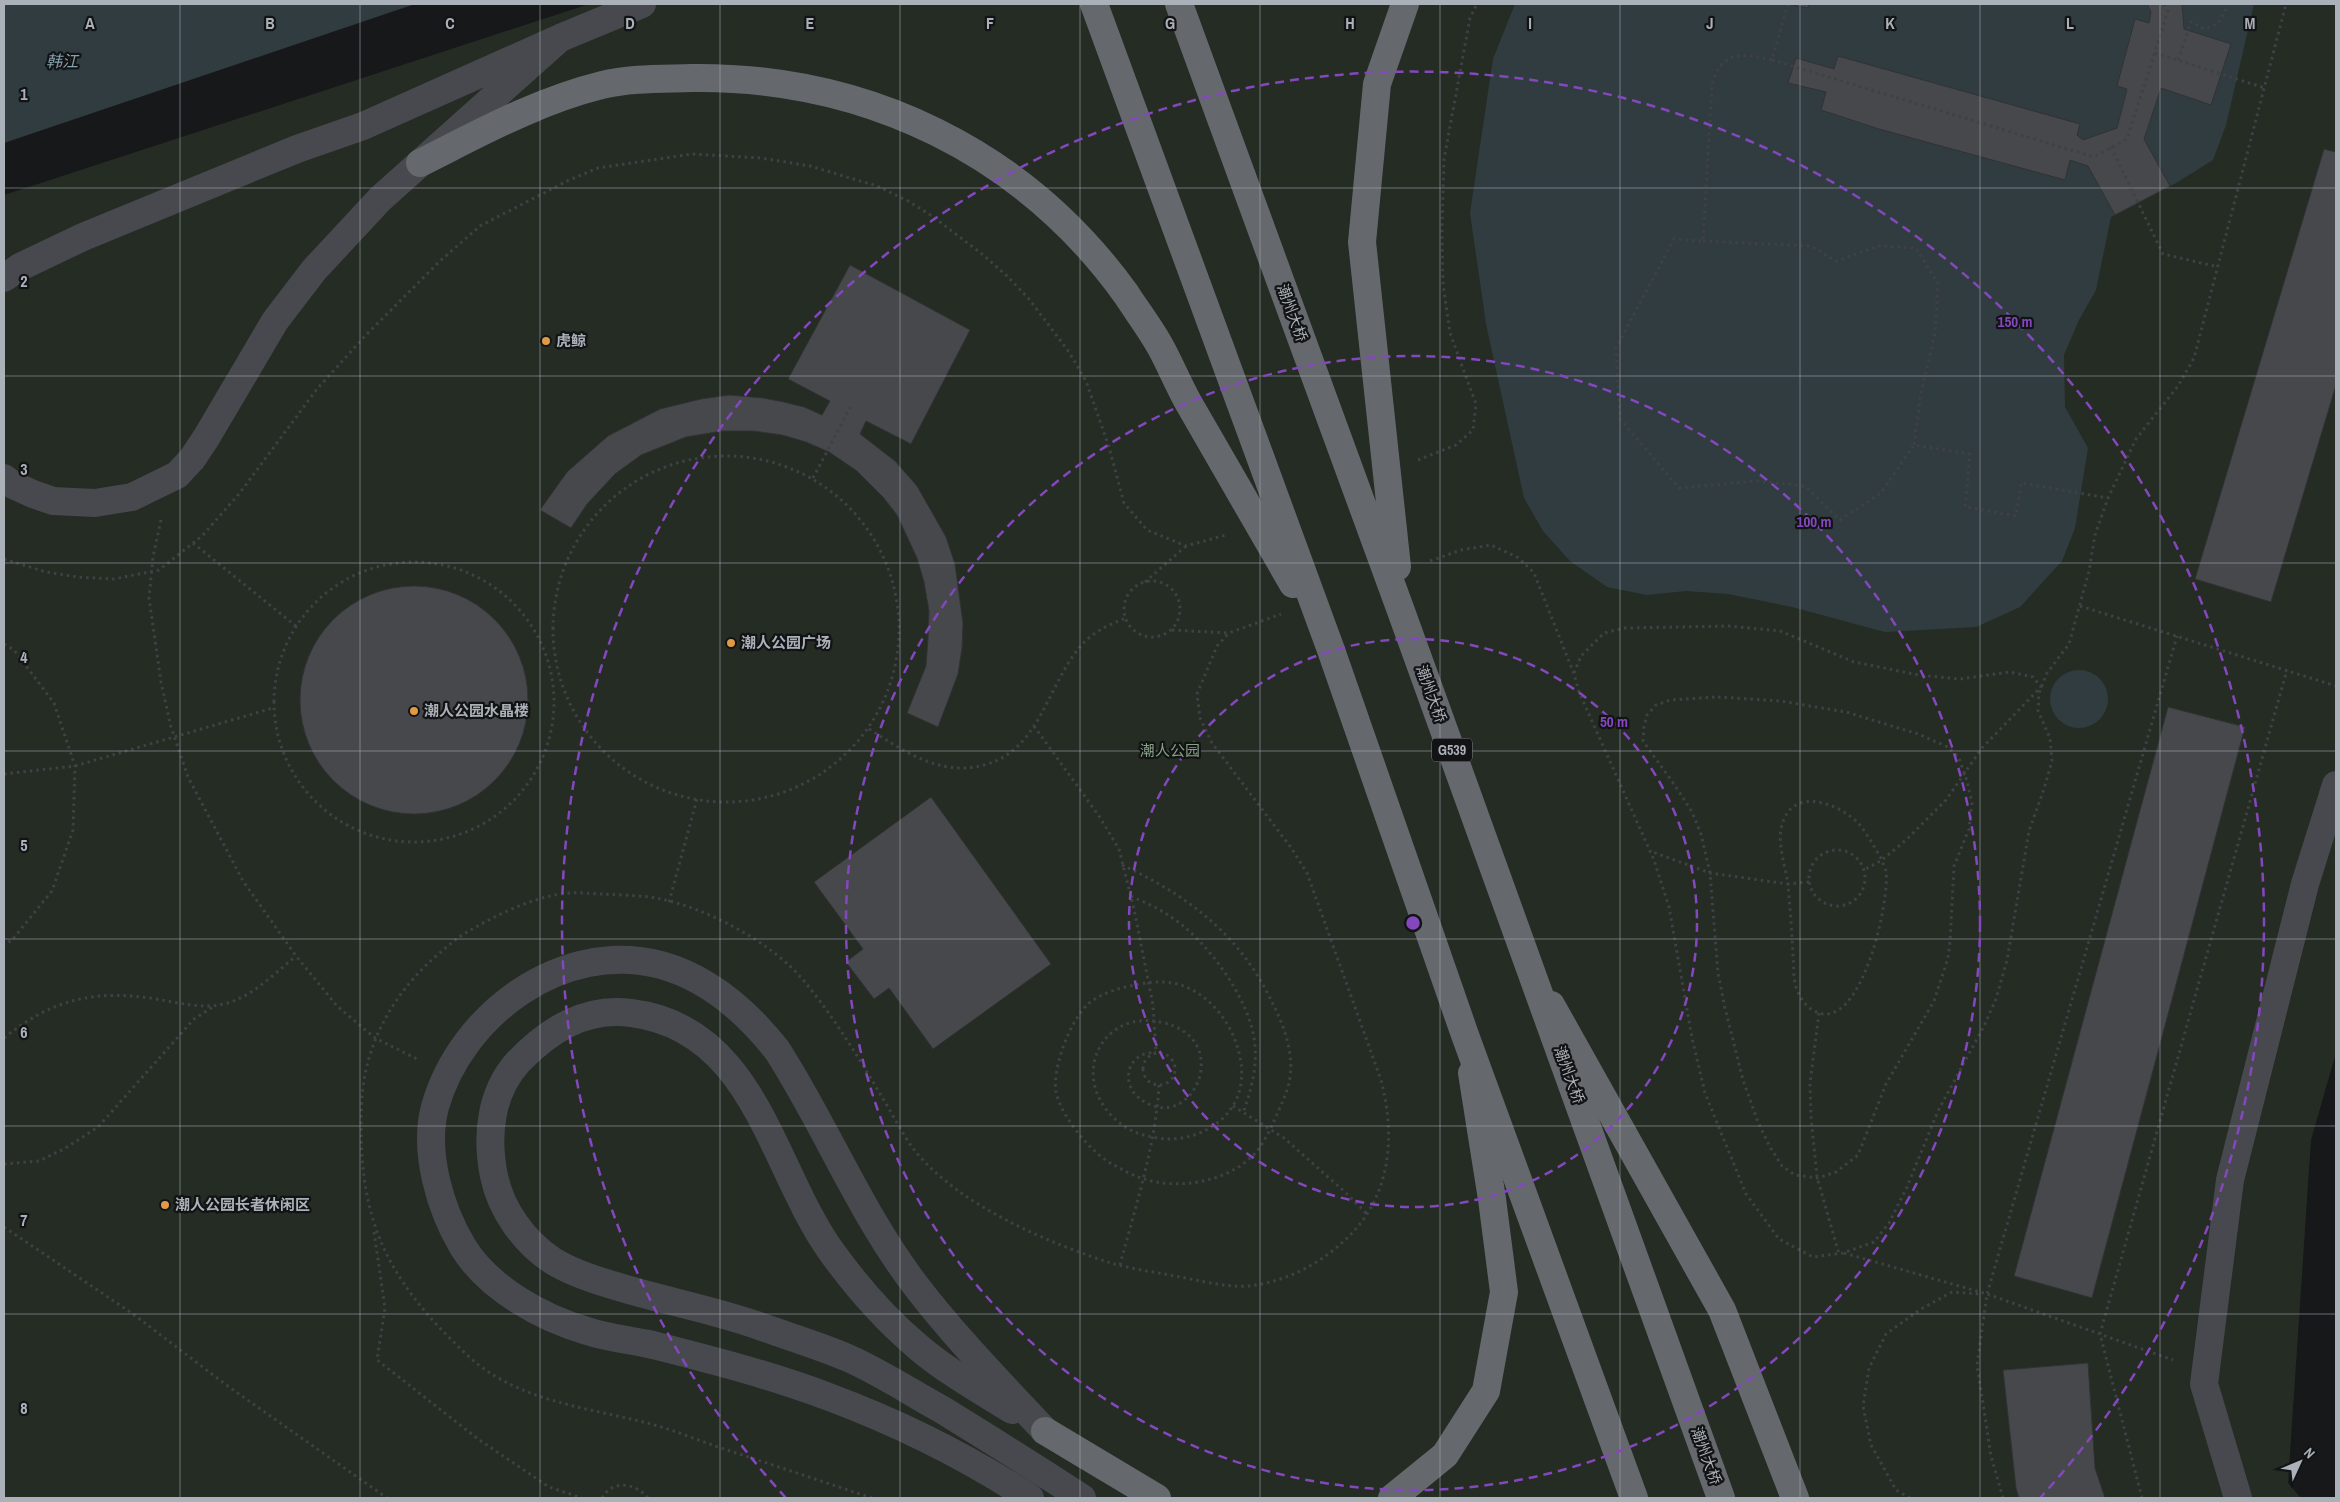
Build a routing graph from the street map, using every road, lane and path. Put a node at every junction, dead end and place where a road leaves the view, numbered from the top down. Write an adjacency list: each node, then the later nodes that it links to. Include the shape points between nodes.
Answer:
1 (642, 4): 10 (street)
2 (1094, 4): 43 (highway, bridge)
3 (1179, 4): 35 (highway, 潮州大桥 / G539, bridge)
4 (1405, 4): 35 (highway, bridge, via 1377,84 1362,242)
5 (1477, 4): 22 (path, via 1470,18 1446,150 1442,229 1443,284 1450,332 1476,404 1472,430 1456,445)
6 (1788, 4): 12 (path)
7 (2164, 4): 11 (path, via 2168,11)
8 (2226, 4): 13 (path, via 2218,24 2204,29 2191,22)
9 (2286, 4): 14 (path)
10 (560, 38): 16 (street); 19 (street, via 363,126 297,149 83,237)
11 (2155, 53): 13 (path); 15 (path, via 2127,138)
12 (1772, 60): 15 (path, via 2094,157); 17 (path, via 1737,56 1726,60 1715,71)
13 (2178, 60): 14 (path)
14 (2265, 88): 18 (path)
15 (2111, 148): 18 (path, via 2163,254)
16 (420, 163): 23 (street, via 380,199 314,270 275,321 192,459); 43 (highway, bridge, via 556,99 603,85 649,79 722,78 790,85 857,99 928,127 979,154 1032,193 1081,241 1124,292 1159,345 1186,398)
17 (1703, 240): 21 (path, via 1811,246 1836,261 1879,246 1916,248 1938,284 1935,333 1921,392); 21 (path, via 1674,239 1616,348 1620,419 1680,488 1756,481 1804,486 1840,520 1881,493)
18 (2218, 267): 26 (path, via 2189,370 2136,440)
19 (4, 278)
20 (851, 406): 25 (path)
21 (1914, 445): 26 (path, via 1970,454 1965,507 2016,516 2021,483)
22 (1410, 464)
23 (176, 475): 24 (street, via 132,497 95,503 53,501 32,494); 32 (path, via 161,520)
24 (4, 478)
25 (813, 478): 45 (path, via 761,458 701,456 644,474 596,511 564,562 552,620); 52 (path, via 858,515 886,560 900,612 897,666 878,716)
26 (2108, 498): 34 (path, via 2095,535)
27 (1235, 531): 29 (path)
28 (193, 543): 29 (path, via 239,494 317,388 408,292 480,226 598,168 692,154 782,160 877,186 932,216 982,254 1048,322 1086,381 1124,503 1147,530); 32 (path); 38 (path)
29 (1186, 546): 33 (path)
30 (4, 559): 32 (path, via 46,572 77,577 114,579)
31 (1424, 563): 46 (path, via 1461,550 1491,545 1519,558 1534,573)
32 (151, 573): 53 (path, via 149,598 154,639)
33 (1146, 582): 37 (path, via 1130,592 1124,609); 39 (path, via 1163,583 1177,596 1180,614)
34 (2080, 606): 41 (path); 49 (path, via 2069,644 2052,666)
35 (1401, 611): 70 (highway, 潮州大桥 / G539, bridge)
36 (1284, 613): 40 (path)
37 (1126, 618): 39 (path, via 1137,632 1146,636 1155,637); 51 (path, via 1093,634 1079,648)
38 (296, 627): 47 (path, via 316,600 355,574 399,562 446,565 488,583 523,614 547,654); 50 (path, via 289,638 275,681)
39 (1172, 630): 40 (path)
40 (1229, 633): 89 (path, via 1217,646 1197,694 1200,718 1212,743 1301,862 1381,1080 1389,1109 1389,1145 1386,1172)
41 (2177, 636): 44 (path); 94 (path)
42 (4, 644): 54 (path, via 14,650 54,703)
43 (1331, 650): 75 (highway, bridge)
44 (2287, 670): 48 (path); 95 (path)
45 (558, 672): 47 (path); 58 (path, via 586,732 629,774 684,798)
46 (1574, 674): 49 (path, via 1581,656 1604,633 1625,628 1728,626 1780,631 1854,662 1919,675 1960,679 2010,672 2033,677); 59 (path)
47 (550, 675): 50 (path, via 555,700 548,746 527,786 494,818 452,838 406,842 361,832 321,807 292,771 276,728)
48 (2336, 686)
49 (2041, 688): 55 (path, via 1982,748); 92 (path, via 2038,711 2050,738 2052,761 2029,831 2007,960 1996,999 1938,1111 1889,1224 1874,1242)
50 (273, 708): 53 (path)
51 (1034, 726): 52 (path, via 1012,752 996,762 960,769 941,767 920,759); 61 (path, via 1099,816 1119,849)
52 (868, 729): 58 (path, via 845,758 800,787 743,803)
53 (175, 738): 54 (path); 69 (path, via 188,778 243,881)
54 (75, 766): 56 (path); 68 (path, via 74,830 52,891 12,940)
55 (1964, 772): 60 (path, via 1946,800); 63 (path, via 1959,758 1948,747 1846,712 1780,701 1718,697 1670,700 1656,705 1647,716 1643,741 1692,812); 87 (path, via 1972,803 1969,829 1954,866 1950,942 1942,980 1934,1001 1886,1084 1858,1155 1836,1172)
56 (4, 774)
57 (2336, 786): 96 (street, via 2305,884 2230,1180)
58 (697, 799): 67 (path)
59 (1650, 851): 63 (path); 92 (path, via 1670,907 1692,1038 1706,1093 1746,1194 1779,1239 1813,1257)
60 (1882, 860): 62 (path); 65 (path, via 1858,823 1822,802 1804,801 1791,808 1783,820 1780,841); 73 (path, via 1886,871 1883,912 1866,972 1855,992 1838,1010)
61 (1122, 864): 66 (path); 84 (path, via 1159,882 1204,913 1236,946 1263,983 1282,1022 1290,1053 1291,1082)
62 (1864, 870): 64 (path, via 1854,855 1835,849 1821,854 1811,864); 64 (path, via 1861,892 1845,905 1824,903 1813,893)
63 (1710, 873): 65 (path); 87 (path, via 1718,973 1743,1080 1770,1147 1782,1166 1794,1175)
64 (1809, 882): 65 (path)
65 (1788, 884): 73 (path, via 1796,987 1806,1007)
66 (1130, 896): 71 (path); 83 (path, via 1169,915 1193,935 1214,958 1234,988 1249,1020 1255,1045 1254,1076)
67 (669, 902): 77 (path, via 656,898 568,893 534,901 495,916 460,936 424,968 399,994); 93 (path, via 716,917 766,946 800,975 836,1021 916,1152 952,1186 1050,1241)
68 (4, 945)
69 (296, 956): 72 (path, via 246,996); 77 (path, via 337,1006)
70 (1531, 970): 108 (highway, 潮州大桥 / G539, bridge); 109 (highway, bridge, via 1722,1310)
71 (1148, 982): 74 (path); 81 (path, via 1168,982 1187,987 1211,1004 1229,1026 1238,1048 1242,1082); 88 (path, via 1115,989 1088,1005 1072,1029 1059,1058 1056,1092 1072,1127 1102,1159)
72 (217, 1005): 76 (path, via 193,1006 133,996 103,995 69,1000 31,1018); 86 (path, via 194,1019 98,1127 64,1149 39,1160)
73 (1819, 1014): 87 (path, via 1810,1083)
74 (1155, 1020): 78 (path); 82 (path, via 1172,1024 1184,1032 1196,1044 1202,1058 1202,1075 1186,1100 1172,1107); 85 (path, via 1128,1024 1117,1031 1098,1049 1092,1068 1093,1085 1106,1110 1122,1126 1138,1135)
75 (1465, 1034): 106 (highway, bridge, via 1504,1292 1486,1391 1445,1455); 107 (highway, bridge)
76 (4, 1038)
77 (375, 1038): 79 (path); 90 (path, via 364,1078 361,1123 362,1159)
78 (1156, 1052): 80 (path, via 1148,1058 1144,1068 1146,1077); 80 (path, via 1167,1055 1175,1068 1169,1082); 82 (path, via 1141,1055 1128,1074 1129,1086 1140,1098)
79 (450, 1073): 97 (street, via 463,1046 501,1005 528,985 570,967 606,960 640,961 680,972 717,991 777,1050 867,1212 915,1286); 103 (street, via 435,1108 432,1138 435,1175 448,1218 465,1250 490,1280 534,1309 586,1331 744,1369 830,1397 898,1425)
80 (1159, 1085): 82 (path)
81 (1233, 1106): 83 (path); 85 (path, via 1216,1124 1193,1138)
82 (1158, 1107): 85 (path)
83 (1243, 1113): 84 (path)
84 (1270, 1129): 88 (path, via 1256,1152 1233,1170 1209,1181); 89 (path, via 1310,1160)
85 (1151, 1137): 88 (path)
86 (4, 1164)
87 (1818, 1178): 92 (path)
88 (1142, 1179): 93 (path)
89 (1367, 1214): 93 (path, via 1350,1236 1323,1259 1288,1276 1247,1286)
90 (373, 1224): 99 (path, via 385,1308 377,1360 478,1438 549,1487); 102 (path, via 381,1247 401,1282 447,1337 476,1364 514,1388 597,1413 647,1423)
91 (4, 1227): 98 (path, via 133,1314 229,1387)
92 (1841, 1253): 94 (path)
93 (1120, 1265)
94 (1987, 1294): 95 (path); 110 (path, via 1952,1292 1921,1309 1886,1334 1869,1368 1863,1406 1871,1445 1896,1490); 111 (path, via 1977,1364 1991,1456)
95 (2100, 1334): 96 (path); 112 (path)
96 (2206, 1371): 113 (street, via 2204,1384)
97 (1045, 1431): 104 (street, via 943,1366 918,1347 873,1302 813,1223 745,1086 702,1041 657,1018 618,1011 598,1013 576,1018 554,1030 516,1064 504,1080 496,1096 490,1137 496,1186 504,1206 521,1232 540,1251 569,1270 587,1277 745,1321 847,1358 902,1386); 105 (highway)
98 (387, 1498)
99 (582, 1498)
100 (602, 1498): 101 (path, via 609,1489 626,1484 635,1486)
101 (648, 1498)
102 (872, 1498)
103 (1030, 1498)
104 (1082, 1498)
105 (1157, 1498)
106 (1392, 1498)
107 (1634, 1498)
108 (1721, 1498)
109 (1795, 1498)
110 (1910, 1498)
111 (2002, 1498)
112 (2142, 1498)
113 (2238, 1498)

